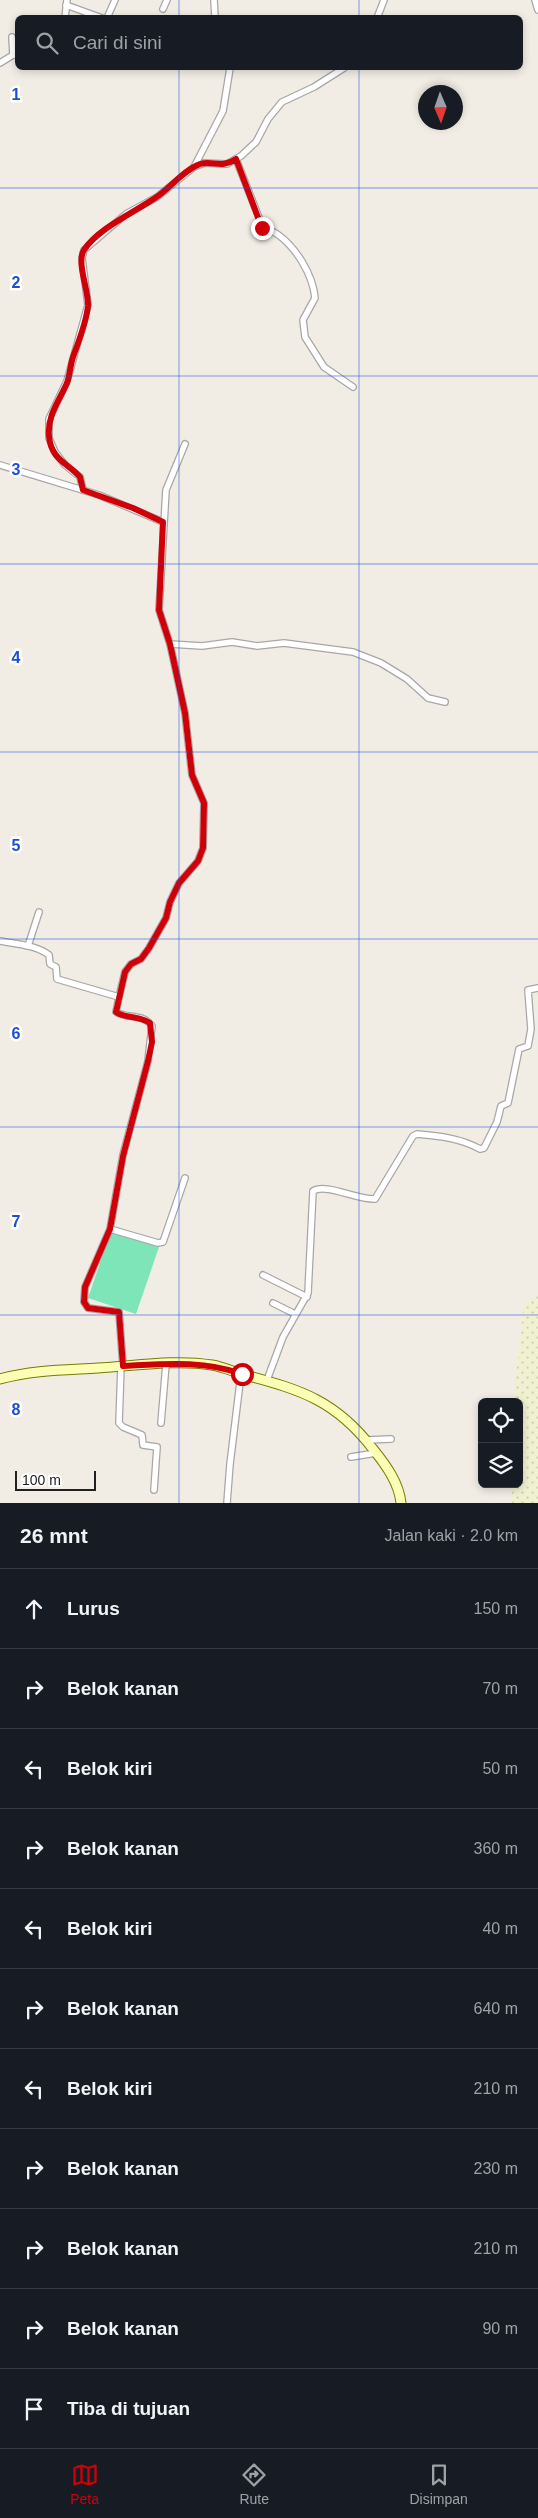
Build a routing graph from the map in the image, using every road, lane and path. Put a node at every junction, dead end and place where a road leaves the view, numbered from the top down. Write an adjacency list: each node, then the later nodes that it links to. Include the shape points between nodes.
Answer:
1 (115, 0): 10 (street)
2 (167, 0): 7 (street)
3 (214, 0): 11 (street)
4 (384, 0): 12 (street)
5 (535, 0): 8 (street)
6 (66, 3): 9 (street)
7 (163, 9)
8 (538, 10)
9 (95, 15)
10 (108, 15)
11 (215, 15)
12 (378, 15)
13 (12, 37): 14 (street)
14 (15, 55): 15 (street)
15 (0, 63)
16 (230, 70): 19 (street, via 224,111)
17 (341, 70): 18 (street, via 282,102 256,142)
18 (236, 159): 19 (street, via 222,165 204,163); 20 (street, via 262,228 278,234 310,276 315,298 303,320 305,337 324,367)
19 (194, 167): 23 (street, via 157,197 126,214 84,250 82,258 88,305 68,381 49,419 54,452 80,477)
20 (353, 387)
21 (185, 444): 24 (street, via 166,490)
22 (0, 465): 23 (street)
23 (83, 490): 24 (street)
24 (163, 522): 25 (street, via 159,610)
25 (170, 644): 26 (street, via 202,646 232,642 257,646 284,643 353,652 408,679 426,696); 31 (street, via 186,720 192,775 204,803 203,848 198,861 179,883 166,918 149,948 125,972)
26 (445, 702)
27 (39, 912): 29 (street)
28 (0, 941): 29 (street)
29 (28, 946): 31 (street, via 49,956 50,964 56,967 57,979)
30 (538, 988): 35 (street, via 528,990 531,1029 528,1046 519,1048 508,1103 502,1106 484,1148 455,1139 417,1134 375,1199 324,1189 313,1191)
31 (119, 996): 33 (street, via 116,1012 150,1023 152,1042 123,1156)
32 (185, 1178): 33 (street, via 163,1242)
33 (110, 1229): 39 (street, via 87,1281 84,1302 88,1308 119,1312)
34 (263, 1275): 35 (street)
35 (307, 1297): 37 (street)
36 (273, 1303): 37 (street)
37 (295, 1314): 42 (street)
38 (166, 1364): 39 (main road); 40 (main road, via 212,1365); 43 (street)
39 (122, 1366): 41 (main road, via 29,1373); 48 (street, via 118,1423 141,1434 143,1445 157,1447)
40 (242, 1374): 42 (main road); 49 (street)
41 (0, 1379)
42 (267, 1380): 45 (main road, via 312,1396 338,1413)
43 (161, 1423)
44 (391, 1439): 45 (street)
45 (367, 1440): 46 (main road)
46 (376, 1453): 47 (street); 50 (main road, via 395,1482)
47 (351, 1457)
48 (154, 1490)
49 (227, 1503)
50 (401, 1503)

